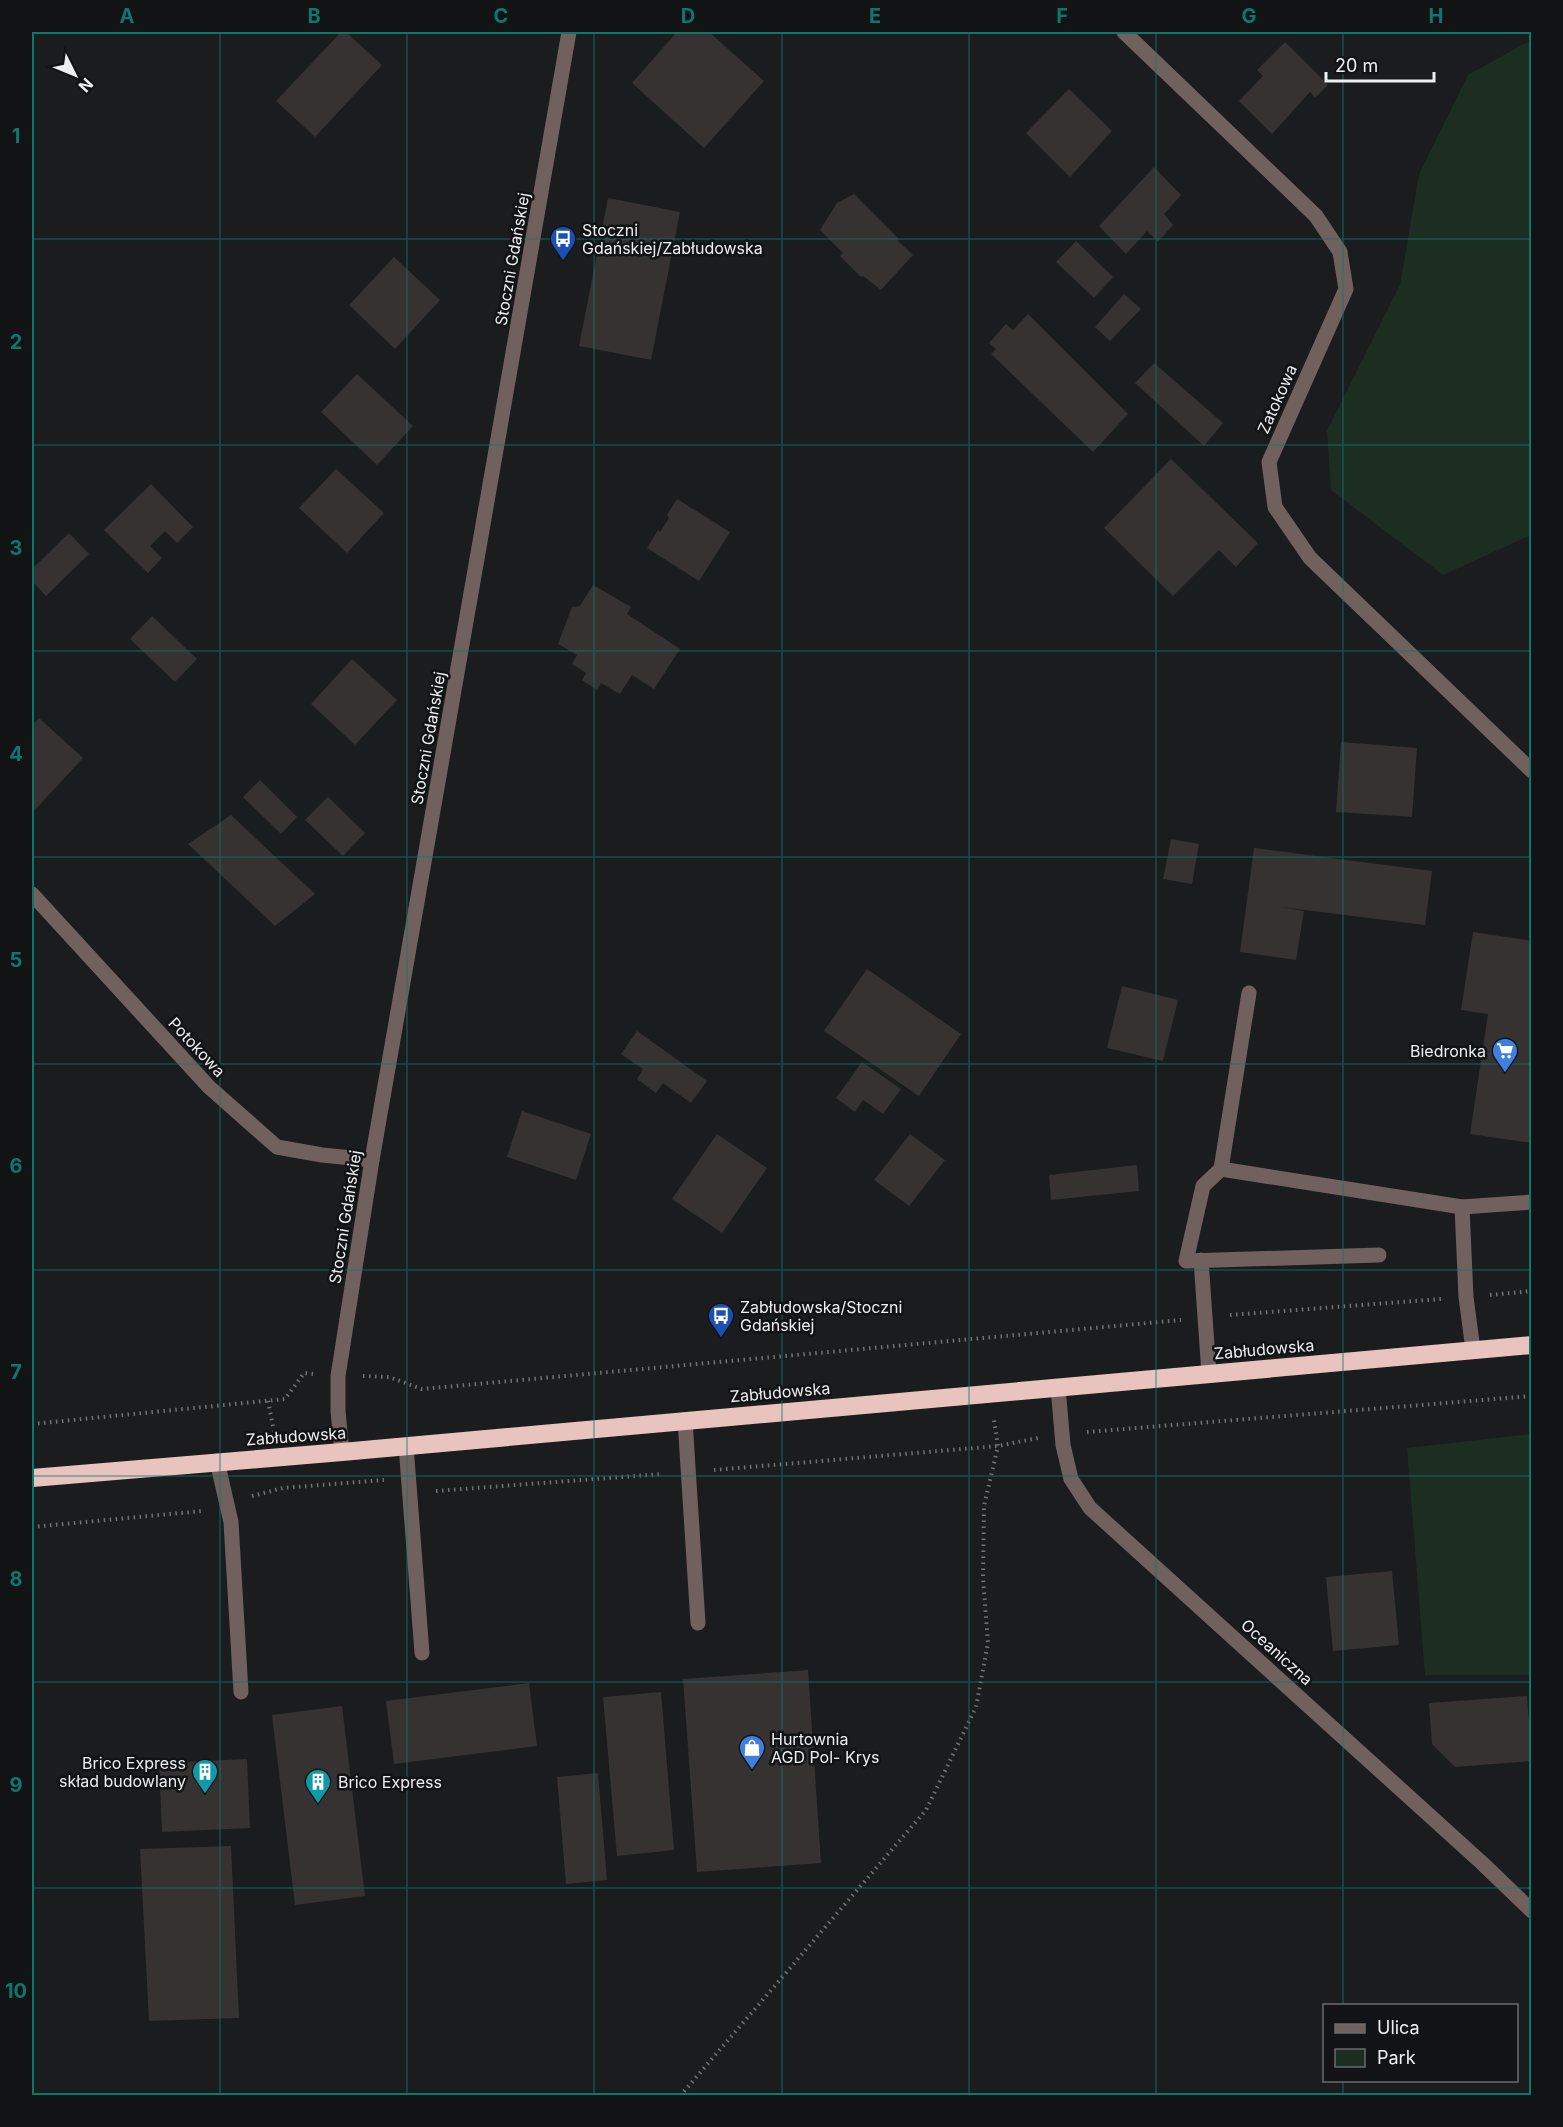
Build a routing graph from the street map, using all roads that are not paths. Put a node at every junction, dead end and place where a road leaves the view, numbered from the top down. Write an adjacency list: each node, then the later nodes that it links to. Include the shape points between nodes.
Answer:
1 (569, 32): 6 (street, Stoczni Gdańskiej)
2 (1124, 32): 3 (street, Zatokowa, via 1316,216 1340,252 1346,289 1269,462 1275,507 1310,558)
3 (1532, 771)
4 (32, 894): 6 (street, Potokowa, via 208,1088 277,1147)
5 (1249, 993): 7 (street)
6 (372, 1160): 18 (street, Stoczni Gdańskiej, via 338,1376)
7 (1221, 1169): 9 (street); 11 (street, via 1203,1186 1186,1261)
8 (1532, 1202): 9 (street)
9 (1462, 1207): 13 (street)
10 (1379, 1255): 11 (street)
11 (1201, 1260): 14 (street)
12 (1532, 1344): 13 (highway, Zabłudowska)
13 (1473, 1350): 14 (highway, Zabłudowska)
14 (1209, 1374): 15 (highway, Zabłudowska)
15 (1058, 1387): 16 (highway, Zabłudowska); 24 (street, Oceaniczna, via 1071,1479 1090,1508)
16 (685, 1420): 17 (highway, Zabłudowska); 21 (street)
17 (406, 1446): 18 (highway, Zabłudowska); 22 (street)
18 (342, 1452): 19 (highway, Zabłudowska)
19 (217, 1461): 20 (highway, Zabłudowska); 23 (street, via 231,1522)
20 (32, 1478)
21 (698, 1623)
22 (422, 1653)
23 (241, 1692)
24 (1532, 1911)

